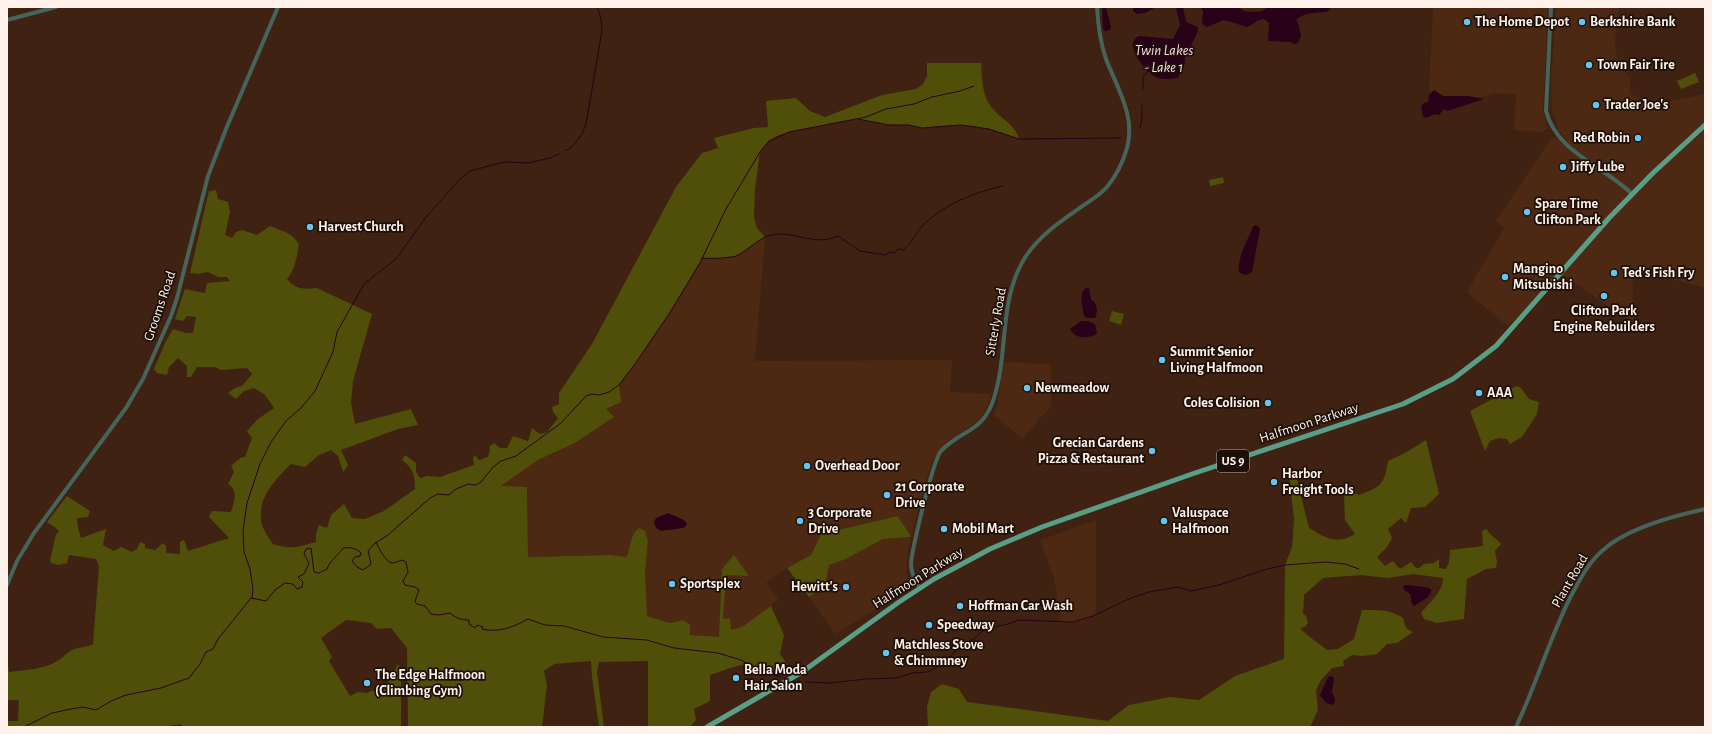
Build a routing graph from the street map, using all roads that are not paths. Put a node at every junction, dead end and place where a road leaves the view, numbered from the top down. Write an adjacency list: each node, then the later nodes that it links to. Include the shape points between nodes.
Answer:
1 (56, 7): 5 (street)
2 (278, 7): 9 (street, Grooms Road, via 208,176 177,298 147,372 126,408 34,533 17,560)
3 (1097, 7): 10 (street, Sitterly Road, via 1100,40 1127,110 1128,146 1107,187 1051,229 1033,247 1021,265 1008,302 996,389 990,407 980,423 940,452 929,486 912,561 915,581)
4 (1551, 7): 7 (street, via 1546,111 1552,127 1563,143 1607,173)
5 (7, 20)
6 (1705, 125): 7 (main road, Halfmoon Parkway / US 9)
7 (1632, 194): 10 (main road, Halfmoon Parkway / US 9, via 1496,346 1453,379 1403,404 1042,527 990,549)
8 (1705, 509): 12 (street, Plant Road, via 1646,526 1616,540 1593,559 1561,616)
9 (7, 585)
10 (920, 588): 11 (main road, Halfmoon Parkway / US 9, via 802,672)
11 (707, 727)
12 (1516, 727)

